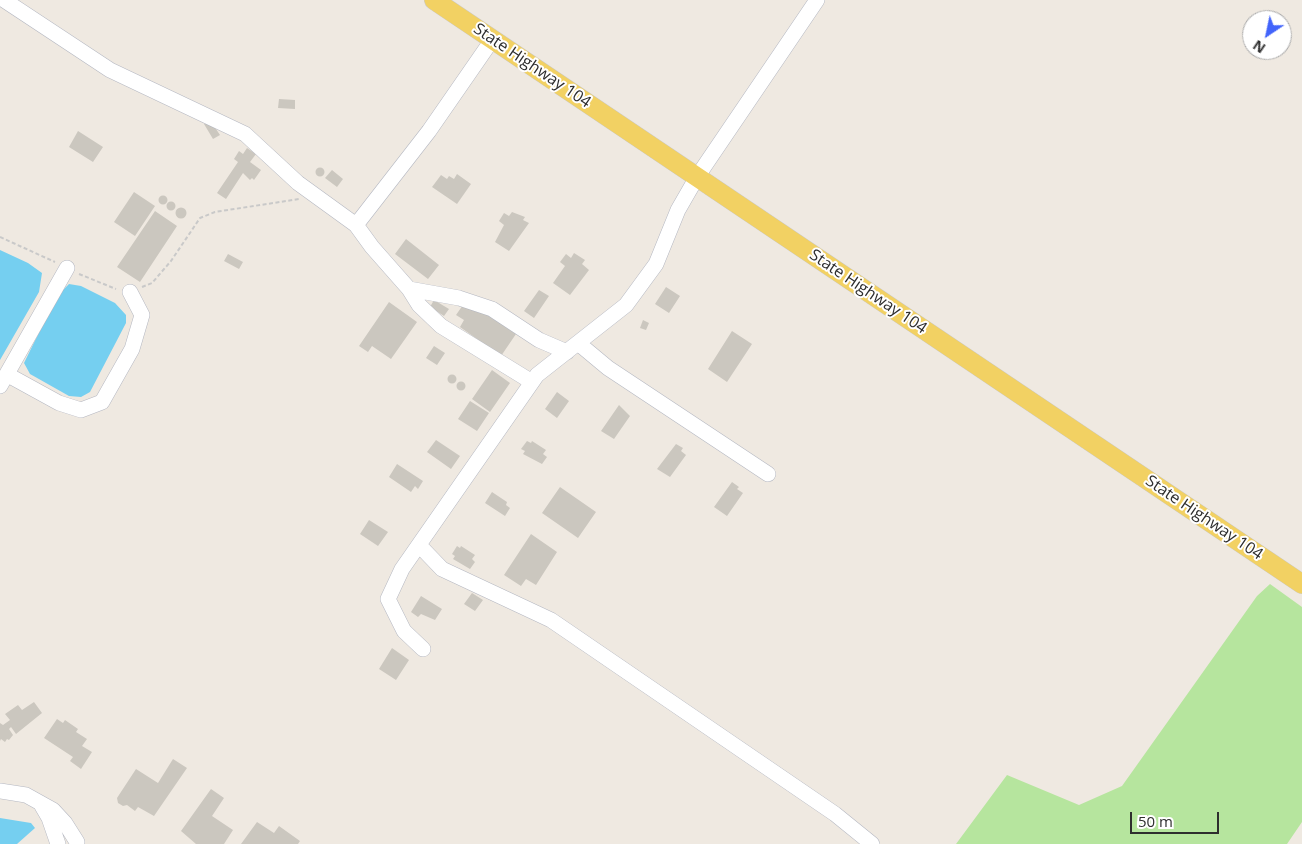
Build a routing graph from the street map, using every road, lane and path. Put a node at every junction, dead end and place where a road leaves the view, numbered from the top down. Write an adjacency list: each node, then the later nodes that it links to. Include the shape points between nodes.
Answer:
1 (4, 0): 6 (street, via 110,70 246,134 298,183)
2 (434, 0): 4 (main road, State Highway 104)
3 (818, 0): 5 (street)
4 (492, 40): 5 (main road, State Highway 104); 7 (street, via 429,131)
5 (697, 177): 12 (street, via 678,210 656,264 626,305); 17 (main road, State Highway 104)
6 (319, 197): 7 (street); 11 (path, via 215,212 200,218 152,283)
7 (356, 225): 10 (street)
8 (0, 237): 9 (path)
9 (67, 268): 11 (path, via 109,287); 13 (street)
10 (409, 289): 12 (street, via 459,298 492,309 539,340); 14 (street, via 419,305 441,326)
11 (130, 292): 13 (street, via 142,315 132,349 102,402 80,410)
12 (572, 347): 14 (street); 15 (street)
13 (4, 380)
14 (532, 382): 16 (street)
15 (768, 474)
16 (419, 545): 18 (street, via 402,569 388,600 404,631); 23 (street, via 442,569 551,620 836,814)
17 (1302, 584)
18 (423, 649)
19 (0, 791): 20 (street, via 26,795)
20 (40, 803): 21 (street, via 65,823); 22 (street)
21 (76, 843)
22 (58, 844)
23 (872, 844)

